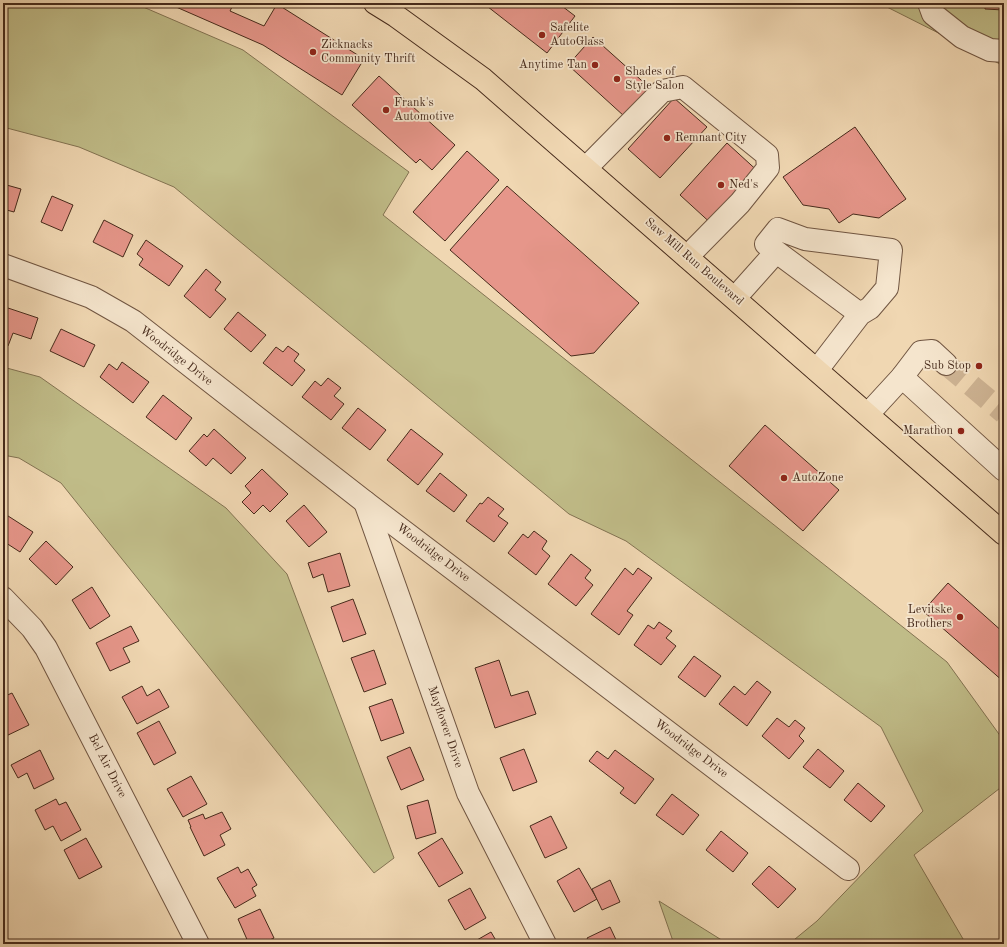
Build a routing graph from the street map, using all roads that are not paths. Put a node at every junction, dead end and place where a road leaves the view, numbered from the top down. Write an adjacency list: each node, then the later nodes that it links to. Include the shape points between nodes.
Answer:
1 (375, 3): 4 (highway, Saw Mill Run Boulevard, via 483,79)
2 (929, 3): 3 (street, via 933,14 962,37 990,50)
3 (1004, 50)
4 (586, 168): 6 (highway, Saw Mill Run Boulevard); 6 (street, via 662,91 683,87 767,155 768,168)
5 (776, 252): 8 (street); 9 (street); 9 (street, via 766,244 778,229 805,239 891,250 887,288 870,308)
6 (688, 257): 8 (highway, Saw Mill Run Boulevard)
7 (3, 265): 15 (street, Woodridge Drive, via 91,297 133,322)
8 (735, 298): 11 (highway, Saw Mill Run Boulevard)
9 (860, 314): 11 (street)
10 (946, 364): 12 (street, via 932,351 921,352)
11 (818, 370): 13 (highway, Saw Mill Run Boulevard)
12 (902, 378): 13 (street); 14 (street)
13 (868, 414): 16 (highway, Saw Mill Run Boulevard)
14 (1004, 470)
15 (365, 502): 18 (street, Woodridge Drive); 20 (street, Mayflower Drive, via 468,793)
16 (1004, 534)
17 (3, 598): 19 (street, Bel Air Drive, via 32,628 46,648)
18 (848, 869)
19 (198, 944)
20 (545, 944)

